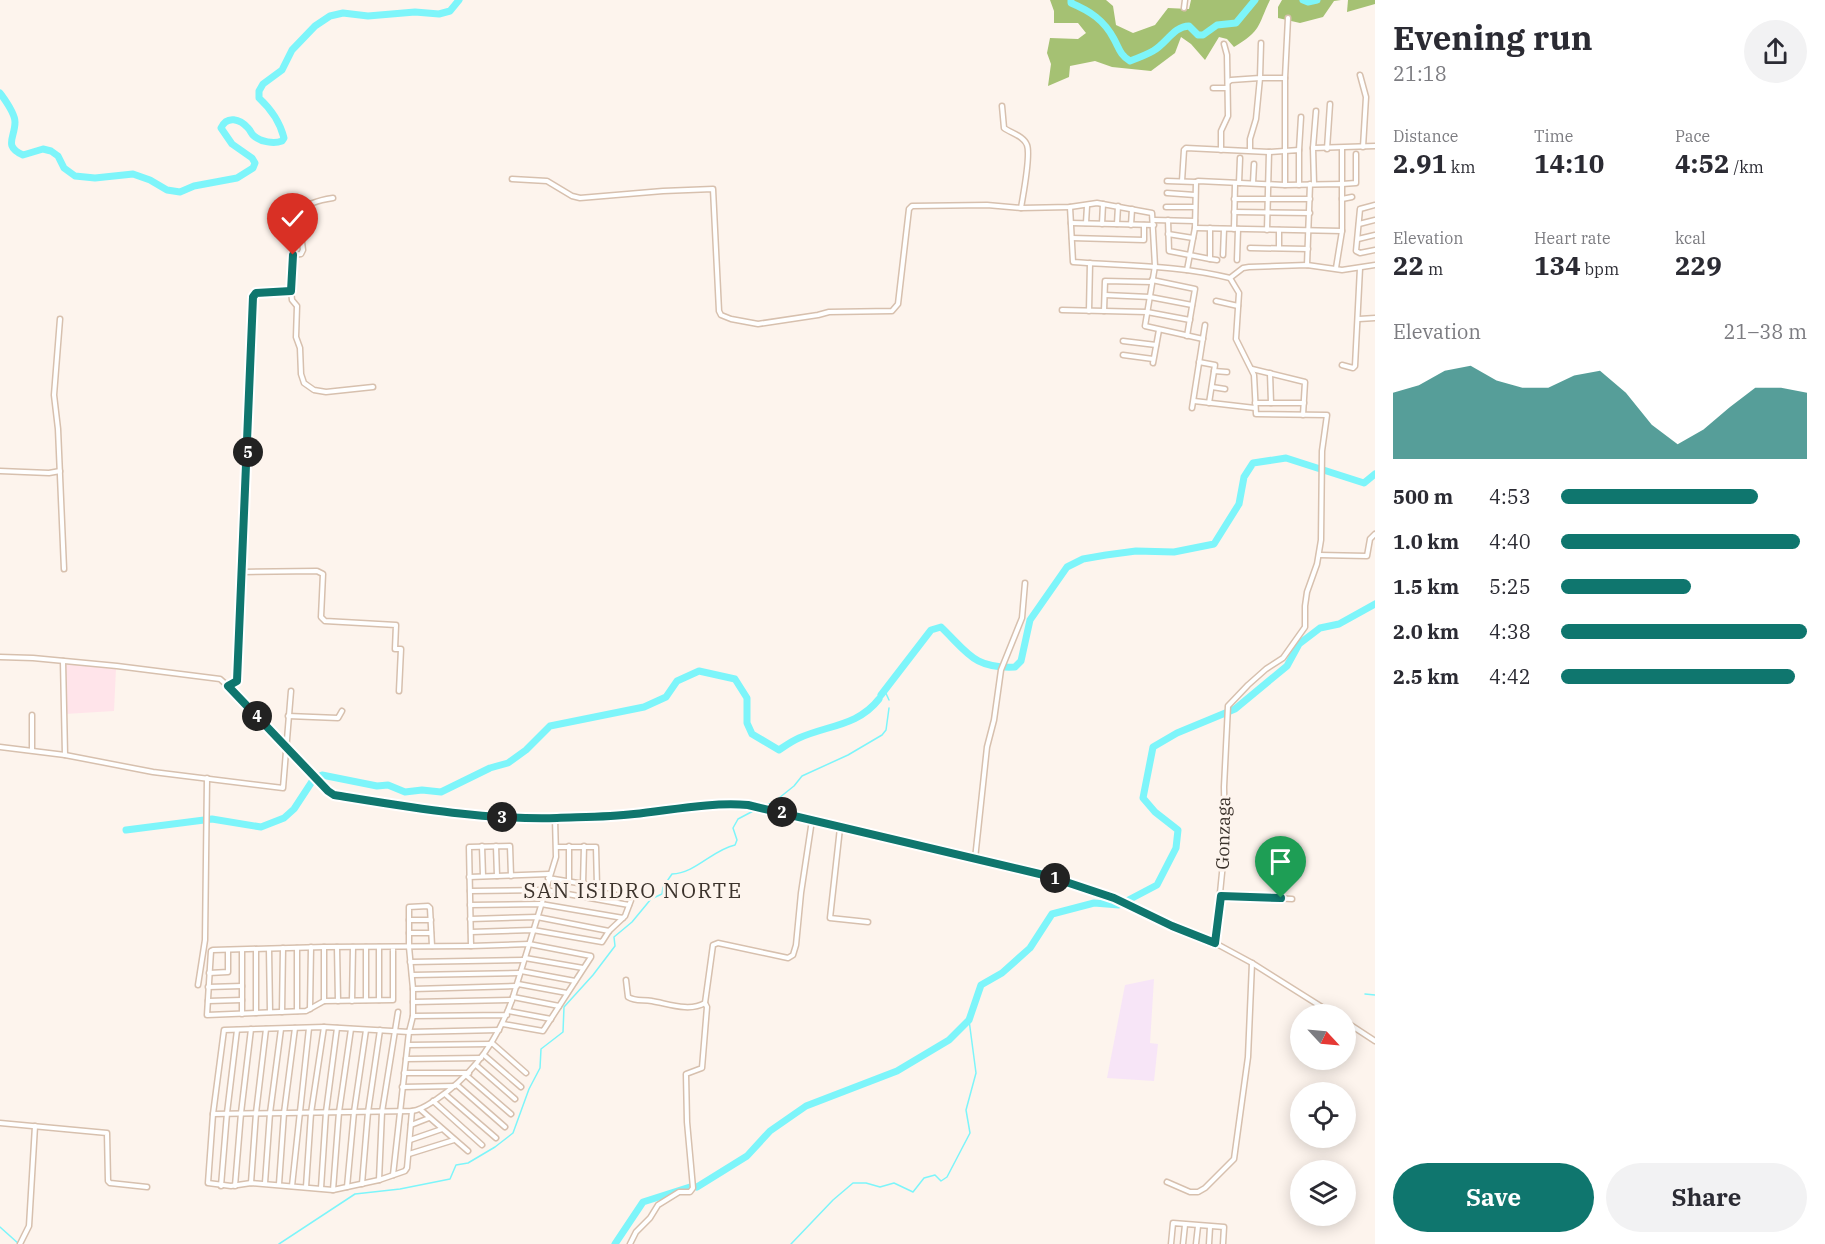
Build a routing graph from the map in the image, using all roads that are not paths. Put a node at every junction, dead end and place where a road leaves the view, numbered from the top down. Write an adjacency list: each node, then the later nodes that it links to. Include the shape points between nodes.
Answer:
1 (1185, 0): 2 (street)
2 (1184, 8)
3 (1288, 18): 8 (street)
4 (1261, 43): 7 (street)
5 (1224, 45): 9 (street)
6 (1360, 75): 17 (street, via 1366,97)
7 (1260, 78): 8 (street); 9 (street); 22 (street)
8 (1285, 78): 24 (street)
9 (1227, 82): 11 (street)
10 (1213, 88): 11 (street)
11 (1227, 88): 21 (street)
12 (1330, 104): 20 (street)
13 (1002, 106): 55 (street, via 1004,128 1028,145)
14 (1316, 111): 18 (street)
15 (1301, 117): 23 (street)
16 (1375, 146): 17 (street)
17 (1363, 147): 19 (street)
18 (1313, 148): 20 (street); 36 (street)
19 (1342, 148): 20 (street); 37 (street)
20 (1327, 149)
21 (1221, 150): 22 (street); 31 (street, via 1185,149)
22 (1250, 150): 25 (street)
23 (1299, 150): 24 (street); 39 (street)
24 (1284, 151): 25 (street); 38 (street)
25 (1269, 152): 35 (street)
26 (1356, 153): 37 (street, via 1356,183)
27 (1240, 158): 34 (street)
28 (1254, 164): 33 (street)
29 (512, 179): 55 (street, via 547,181 580,198 713,189 719,312 731,319 758,324 829,312 892,311 898,304 912,206)
30 (1167, 181): 31 (street)
31 (1182, 181): 32 (street)
32 (1196, 182): 34 (street); 41 (street)
33 (1253, 183): 34 (street); 35 (street)
34 (1237, 184): 44 (street)
35 (1269, 184): 38 (street); 45 (street)
36 (1312, 184): 37 (street); 39 (street); 46 (street)
37 (1342, 184): 47 (street)
38 (1285, 185): 39 (street)
39 (1299, 185)
40 (1167, 193): 41 (street)
41 (1196, 195): 54 (street)
42 (1352, 197): 47 (street)
43 (333, 198): 102 (street, via 313,201 299,217 303,250 292,257)
44 (1234, 199): 45 (street); 57 (street)
45 (1268, 199): 46 (street); 58 (street)
46 (1310, 199): 59 (street)
47 (1342, 199): 78 (street)
48 (1103, 204): 50 (street); 51 (street); 66 (street)
49 (1375, 205): 68 (street, via 1360,209)
50 (1087, 206): 52 (street); 64 (street)
51 (1118, 206): 56 (street); 67 (street)
52 (1070, 207): 55 (street); 63 (street)
53 (1166, 207): 54 (street)
54 (1195, 207): 62 (street)
55 (1021, 208)
56 (1132, 209): 65 (street, via 1152,213); 69 (street)
57 (1234, 212): 58 (street); 74 (street)
58 (1268, 213): 59 (street); 75 (street)
59 (1310, 213): 77 (street)
60 (1168, 220): 62 (street); 65 (street); 79 (street)
61 (1375, 220): 68 (street)
62 (1195, 221): 71 (street)
63 (1071, 223): 64 (street); 81 (street)
64 (1086, 223): 66 (street)
65 (1154, 223): 70 (street); 96 (street)
66 (1102, 224): 67 (street)
67 (1117, 224): 69 (street)
68 (1359, 224): 83 (street)
69 (1131, 225): 70 (street)
70 (1144, 225): 81 (street, via 1144,240)
71 (1195, 228): 72 (street); 82 (street)
72 (1210, 228): 73 (street); 90 (street)
73 (1224, 229): 74 (street); 89 (street)
74 (1236, 229): 75 (street); 92 (street)
75 (1267, 230): 76 (street)
76 (1279, 230): 77 (street); 85 (street)
77 (1309, 230): 78 (street); 86 (street)
78 (1342, 231): 97 (street)
79 (1168, 234): 82 (street); 88 (street, via 1169,251)
80 (1375, 235): 83 (street)
81 (1072, 238): 93 (street, via 1073,262)
82 (1193, 238): 88 (street)
83 (1358, 238): 87 (street, via 1357,253)
84 (1250, 248): 85 (street)
85 (1279, 248): 86 (street)
86 (1308, 249): 94 (street)
87 (1375, 250)
88 (1190, 255): 90 (street); 99 (street)
89 (1223, 255)
90 (1210, 259): 91 (street)
91 (1217, 260)
92 (1237, 260)
93 (1089, 263): 96 (street); 109 (street)
94 (1307, 265): 97 (street); 100 (street, via 1243,268)
95 (1375, 265): 98 (street)
96 (1155, 266): 99 (street); 101 (street)
97 (1336, 268): 98 (street)
98 (1360, 268): 114 (street)
99 (1187, 270): 100 (street)
100 (1230, 278): 107 (street, via 1239,293)
101 (1152, 281): 103 (street, via 1105,281); 104 (street); 106 (street, via 1196,289)
102 (291, 291): 129 (street, via 297,306 296,337 304,383 326,392); 144 (street, via 256,293 253,297)
103 (1105, 295): 104 (street); 110 (street)
104 (1150, 297): 106 (street); 111 (street)
105 (1216, 301): 107 (street)
106 (1192, 305): 115 (street)
107 (1238, 306): 125 (street, via 1237,345)
108 (1062, 310): 109 (street)
109 (1089, 311): 110 (street)
110 (1104, 311): 111 (street)
111 (1148, 312): 115 (street); 117 (street, via 1145,326)
112 (1375, 318): 114 (street)
113 (60, 319): 140 (street, via 54,395)
114 (1359, 319): 124 (street, via 1355,366 1353,369)
115 (1190, 320): 118 (street)
116 (1205, 325): 119 (street)
117 (1160, 330): 118 (street); 121 (street)
118 (1187, 336): 119 (street)
119 (1203, 339): 123 (street)
120 (1123, 341): 121 (street)
121 (1156, 345): 122 (street, via 1153,361)
122 (1123, 356)
123 (1199, 362): 126 (street, via 1215,365); 132 (street)
124 (1342, 365)
125 (1251, 369): 128 (street); 136 (street)
126 (1214, 371): 127 (street); 130 (street)
127 (1227, 372)
128 (1270, 373): 134 (street); 135 (street, via 1305,382)
129 (373, 387)
130 (1212, 387): 131 (street); 133 (street)
131 (1225, 389)
132 (1194, 401): 133 (street); 137 (street)
133 (1209, 403): 136 (street)
134 (1271, 403): 135 (street); 136 (street)
135 (1304, 403): 138 (street)
136 (1255, 405): 138 (street, via 1256,414)
137 (1192, 408)
138 (1303, 415): 142 (street, via 1327,415)
139 (0, 471): 140 (street)
140 (60, 471): 143 (street)
141 (1375, 534): 142 (street, via 1367,556)
142 (1319, 555): 178 (street, Gonzaga, via 1307,592 1303,632 1283,658 1248,684 1228,709)
143 (64, 569)
144 (242, 572): 148 (street, via 237,681); 150 (street, via 317,571 323,574 321,617 325,621 396,625 395,649 401,650)
145 (1025, 583): 167 (street, via 1022,618 1000,670)
146 (0, 657): 147 (street)
147 (63, 661): 148 (street, via 200,675 220,679); 157 (street)
148 (228, 686): 155 (street)
149 (291, 691): 153 (street)
150 (399, 691)
151 (342, 711): 153 (street, via 338,718)
152 (32, 715): 156 (street)
153 (288, 716): 155 (street)
154 (0, 747): 156 (street)
155 (286, 747): 158 (street, via 283,788); 159 (street, via 334,795 447,813)
156 (32, 750): 157 (street)
157 (64, 755): 158 (street)
158 (207, 778): 221 (street, via 205,940)
159 (555, 818): 160 (street, via 727,803); 166 (street)
160 (812, 820): 161 (street); 236 (street, via 793,956 713,945)
161 (840, 828): 167 (street); 188 (street, via 830,918)
162 (482, 846): 163 (street); 168 (street); 172 (street, via 469,847)
163 (496, 846): 169 (street); 170 (street, via 510,846)
164 (569, 846): 165 (street); 166 (street); 173 (street)
165 (584, 846): 174 (street); 175 (street, via 594,845 597,849)
166 (557, 847): 171 (street)
167 (975, 859): 194 (street, via 1048,876 1114,898)
168 (483, 876): 169 (street); 172 (street)
169 (497, 876): 170 (street)
170 (511, 876): 171 (street)
171 (549, 876): 173 (street); 176 (street)
172 (469, 877): 177 (street)
173 (569, 881): 174 (street)
174 (583, 884): 175 (street)
175 (597, 886): 182 (street, via 632,891)
176 (545, 890): 177 (street); 180 (street); 182 (street)
177 (470, 891): 181 (street)
178 (1221, 896): 179 (street); 194 (street, Gonzaga)
179 (1292, 899)
180 (541, 904): 181 (street); 183 (street); 184 (street)
181 (470, 905): 185 (street)
182 (629, 905): 184 (street)
183 (537, 917): 185 (street); 189 (street); 190 (street)
184 (622, 918): 190 (street)
185 (470, 919): 191 (street)
186 (409, 920): 187 (street); 187 (street, via 409,907 428,906); 192 (street)
187 (431, 920): 193 (street)
188 (868, 922)
189 (533, 930): 190 (street, via 601,942); 191 (street); 195 (street)
190 (609, 931)
191 (471, 932): 199 (street)
192 (409, 933): 193 (street); 205 (street)
193 (431, 933): 198 (street)
194 (1215, 943): 214 (street)
195 (529, 944): 199 (street); 212 (street); 215 (street, via 591,956)
196 (324, 946): 197 (street); 200 (street); 233 (street)
197 (337, 946): 201 (street); 234 (street)
198 (432, 946): 199 (street); 205 (street)
199 (471, 946)
200 (311, 947): 207 (street); 239 (street)
201 (352, 947): 202 (street); 229 (street)
202 (366, 947): 203 (street); 230 (street)
203 (379, 947): 204 (street); 231 (street)
204 (393, 947): 205 (street); 231 (street, via 393,1000)
205 (408, 947): 213 (street)
206 (283, 948): 207 (street); 209 (street); 242 (street)
207 (297, 948): 240 (street)
208 (256, 949): 209 (street); 211 (street); 244 (street)
209 (269, 949): 241 (street)
210 (228, 950): 211 (street); 217 (street, via 211,951); 217 (street, via 228,972)
211 (242, 950): 223 (street)
212 (524, 959): 213 (street); 215 (street); 216 (street)
213 (410, 962): 218 (street)
214 (1252, 963): 237 (street); 311 (street, via 1248,1057 1234,1159 1198,1192)
215 (583, 968): 220 (street)
216 (521, 972): 218 (street); 220 (street); 222 (street)
217 (209, 973): 224 (street)
218 (412, 975): 225 (street)
219 (626, 980): 236 (street, via 628,997 633,1001 680,1007)
220 (575, 981): 226 (street)
221 (198, 985)
222 (517, 985): 225 (street); 226 (street); 227 (street)
223 (242, 986): 224 (street); 228 (street)
224 (208, 987): 232 (street)
225 (412, 989): 235 (street)
226 (567, 993): 238 (street)
227 (513, 999): 235 (street); 238 (street); 245 (street)
228 (242, 1000): 232 (street); 246 (street)
229 (352, 1000): 230 (street); 234 (street)
230 (366, 1000): 231 (street)
231 (379, 1000)
232 (208, 1001): 246 (street, via 207,1015)
233 (324, 1001): 234 (street); 239 (street)
234 (338, 1001)
235 (413, 1002): 247 (street)
236 (705, 1003): 328 (street, via 702,1068 686,1074 692,1190 679,1192 658,1205)
237 (1317, 1004)
238 (559, 1006): 248 (street)
239 (310, 1009): 240 (street)
240 (297, 1011): 242 (street)
241 (270, 1012): 242 (street); 244 (street)
242 (282, 1012)
243 (398, 1012): 263 (street)
244 (256, 1013): 246 (street)
245 (508, 1013): 247 (street); 248 (street); 249 (street)
246 (242, 1014)
247 (413, 1016): 264 (street)
248 (551, 1019): 249 (street, via 541,1032)
249 (503, 1024): 262 (street)
250 (324, 1027): 252 (street); 253 (street); 294 (street)
251 (295, 1028): 252 (street); 256 (street); 292 (street)
252 (309, 1028): 293 (street)
253 (337, 1028): 257 (street); 282 (street)
254 (251, 1029): 255 (street); 259 (street); 289 (street)
255 (266, 1029): 256 (street); 290 (street)
256 (281, 1029): 291 (street)
257 (351, 1029): 260 (street); 283 (street)
258 (1356, 1029): 265 (street)
259 (237, 1030): 288 (street); 295 (street, via 223,1031)
260 (366, 1030): 261 (street); 284 (street)
261 (380, 1030): 263 (street); 285 (street)
262 (500, 1030): 264 (street); 266 (street)
263 (395, 1031): 264 (street); 286 (street)
264 (410, 1032): 267 (street)
265 (1375, 1041)
266 (492, 1044): 267 (street); 268 (street); 272 (street)
267 (408, 1045): 269 (street)
268 (483, 1057): 269 (street); 270 (street); 276 (street)
269 (406, 1059): 271 (street)
270 (476, 1065): 273 (street); 278 (street)
271 (404, 1073): 273 (street); 275 (street)
272 (526, 1073)
273 (468, 1074): 274 (street); 296 (street)
274 (456, 1086): 275 (street); 277 (street); 301 (street)
275 (402, 1087): 287 (street)
276 (521, 1087)
277 (445, 1094): 279 (street); 303 (street)
278 (515, 1099)
279 (433, 1101): 280 (street); 306 (street)
280 (421, 1110): 281 (street); 297 (street)
281 (412, 1111): 287 (street); 299 (street)
282 (326, 1112): 283 (street); 294 (street); 322 (street)
283 (339, 1112): 284 (street); 323 (street)
284 (354, 1112): 285 (street); 321 (street)
285 (368, 1112): 286 (street); 314 (street)
286 (382, 1112): 287 (street); 310 (street)
287 (399, 1112): 309 (street)
288 (227, 1113): 289 (street); 295 (street); 316 (street)
289 (241, 1113): 290 (street); 317 (street)
290 (255, 1113): 291 (street); 312 (street)
291 (270, 1113): 292 (street); 313 (street)
292 (284, 1113): 293 (street); 315 (street)
293 (298, 1113): 294 (street); 318 (street)
294 (311, 1113): 320 (street)
295 (213, 1114): 316 (street, via 207,1182)
296 (511, 1114)
297 (430, 1118): 299 (street); 302 (street)
298 (0, 1123): 300 (street)
299 (411, 1125): 305 (street)
300 (35, 1126): 319 (street, via 107,1133 108,1181); 327 (street, via 29,1227)
301 (505, 1127)
302 (442, 1129): 304 (street); 305 (street)
303 (496, 1138)
304 (455, 1139): 307 (street); 308 (street)
305 (410, 1140): 308 (street)
306 (482, 1145)
307 (468, 1151)
308 (409, 1154): 309 (street, via 407,1169)
309 (393, 1175): 310 (street)
310 (379, 1180): 314 (street)
311 (1167, 1182)
312 (251, 1183): 313 (street); 317 (street)
313 (265, 1184): 315 (street)
314 (362, 1184): 321 (street)
315 (279, 1185): 318 (street)
316 (221, 1186): 317 (street)
317 (235, 1186)
318 (292, 1186): 320 (street)
319 (147, 1187)
320 (306, 1187): 322 (street)
321 (347, 1187): 323 (street)
322 (321, 1188): 323 (street)
323 (333, 1190)
324 (1185, 1225): 325 (street); 329 (street, via 1173,1223); 330 (street)
325 (1197, 1226): 326 (street); 331 (street)
326 (1210, 1227): 332 (street); 333 (street, via 1224,1227)
327 (21, 1243)
328 (630, 1244)
329 (1171, 1244)
330 (1184, 1244)
331 (1196, 1244)
332 (1209, 1244)
333 (1222, 1244)

